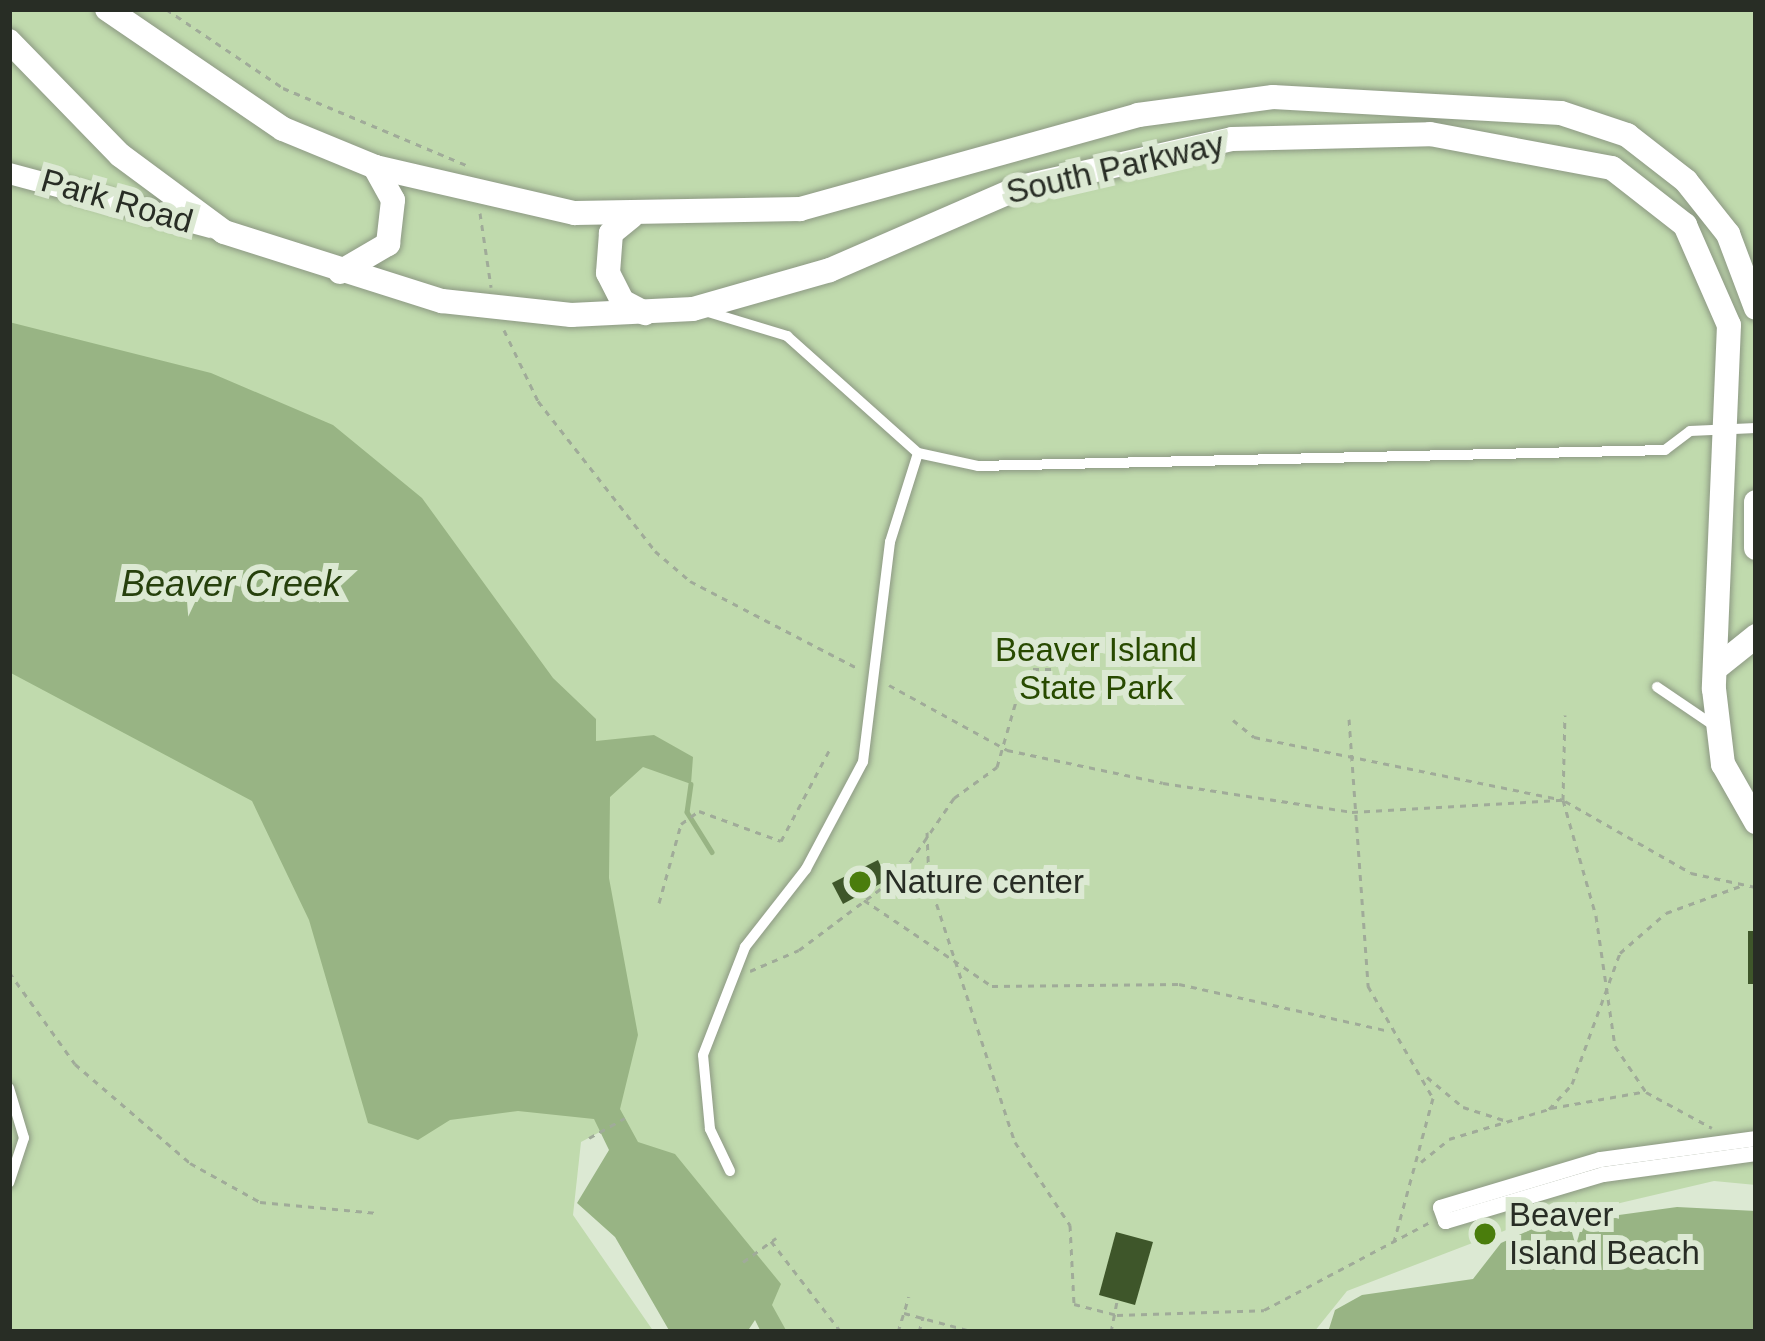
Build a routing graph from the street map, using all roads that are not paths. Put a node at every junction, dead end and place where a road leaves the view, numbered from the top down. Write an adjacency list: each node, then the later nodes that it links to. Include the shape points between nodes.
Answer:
1 (107, 9): 3 (street, South Parkway, via 215,90)
2 (9, 41): 6 (street, South Parkway, via 120,155)
3 (375, 167): 5 (street, South Parkway, via 478,197); 7 (street, via 393,200 388,244)
4 (9, 172): 6 (street, Park Road)
5 (631, 217): 8 (street, South Parkway, via 747,216 864,197 1092,127 1227,101 1430,98 1561,112 1628,135 1709,208); 10 (street, via 611,233 608,273 622,302)
6 (224, 232): 7 (street, South Parkway)
7 (338, 273): 10 (street, South Parkway, via 494,308)
8 (1756, 308)
9 (693, 309): 10 (street, South Parkway); 11 (street, South Parkway, via 830,270 1021,188 1164,151 1368,133 1499,142 1612,168 1685,225 1729,326); 13 (lane, via 787,336)
10 (649, 314)
11 (1725, 427): 12 (lane); 13 (lane, via 1690,431 1665,450 1090,469); 17 (street, South Parkway)
12 (1756, 428)
13 (918, 452): 24 (lane, via 890,542 863,762 727,984 700,1082)
14 (1756, 502): 15 (street)
15 (1756, 548)
16 (1756, 636): 17 (street)
17 (1715, 668): 19 (street, South Parkway)
18 (1657, 687): 19 (lane)
19 (1716, 727): 20 (street, South Parkway)
20 (1756, 823)
21 (9, 1088): 25 (lane, via 24,1138)
22 (1756, 1138): 23 (street, via 1581,1163 1440,1207 1442,1216 1603,1174)
23 (1756, 1153)
24 (730, 1171)
25 (9, 1183)

